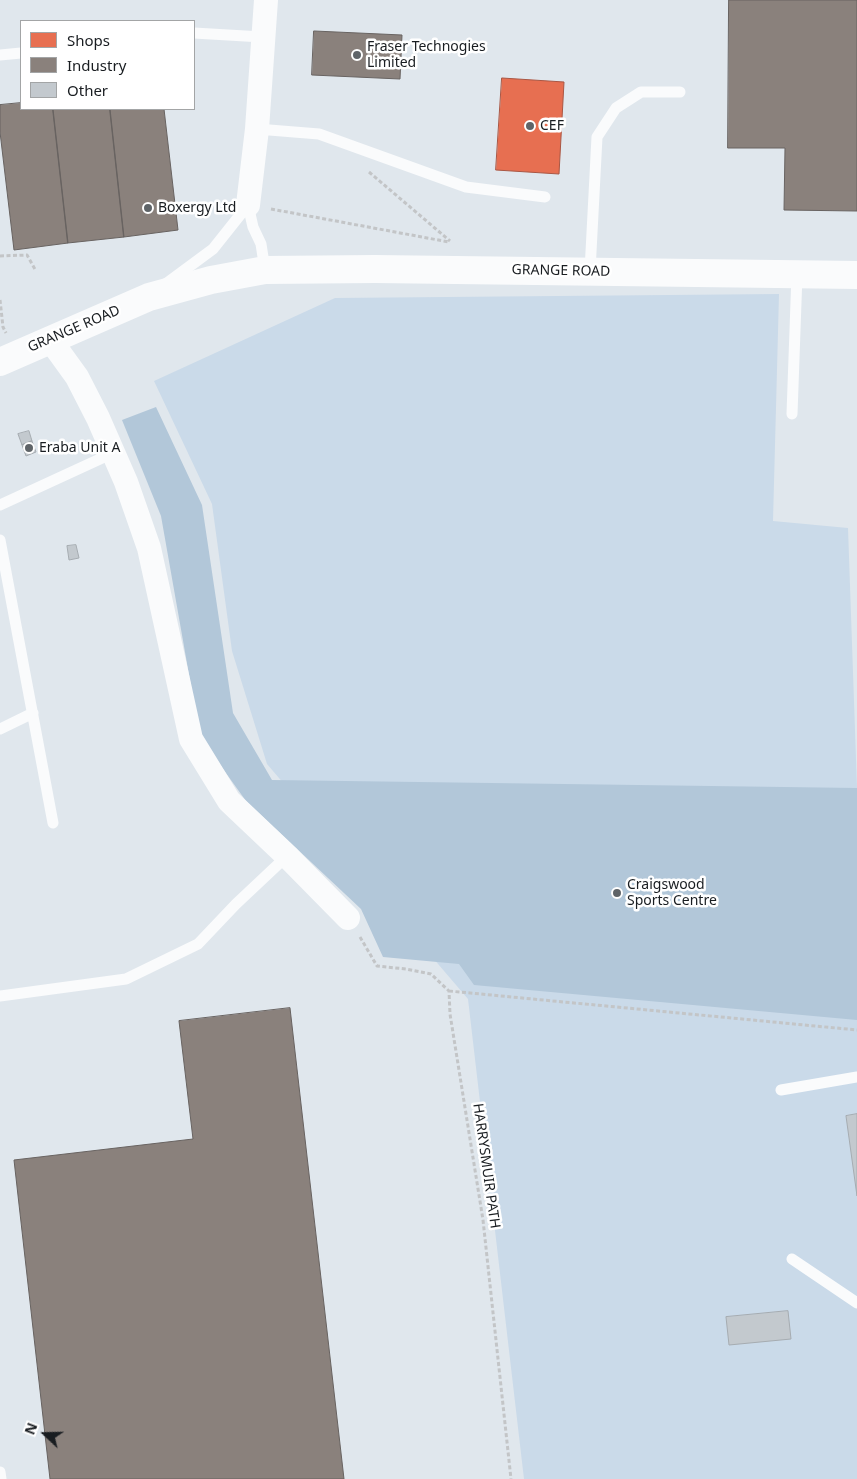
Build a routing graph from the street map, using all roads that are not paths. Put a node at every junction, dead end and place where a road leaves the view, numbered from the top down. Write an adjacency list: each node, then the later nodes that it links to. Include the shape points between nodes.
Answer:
1 (266, 0): 3 (street)
2 (195, 34): 3 (lane)
3 (262, 37): 7 (street)
4 (20, 52): 5 (lane)
5 (0, 55)
6 (680, 92): 11 (lane, via 641,92 616,108 597,137)
7 (257, 130): 8 (lane, via 319,134 466,187); 9 (street)
8 (545, 197)
9 (248, 205): 10 (lane, via 261,244); 14 (lane, GRANGE ROAD, via 213,249)
10 (265, 270): 11 (street, GRANGE ROAD); 14 (street, GRANGE ROAD, via 211,280)
11 (590, 272): 12 (street, GRANGE ROAD)
12 (797, 274): 13 (street, GRANGE ROAD); 17 (lane)
13 (857, 275)
14 (149, 297): 15 (street, GRANGE ROAD)
15 (51, 341): 16 (street, GRANGE ROAD); 18 (street, via 77,378)
16 (8, 358)
17 (792, 414)
18 (113, 452): 19 (lane); 24 (street, via 149,548 191,739 228,800)
19 (0, 505)
20 (0, 540): 21 (lane)
21 (32, 713): 22 (lane); 23 (lane)
22 (0, 729)
23 (53, 822)
24 (287, 856): 25 (street); 26 (lane, via 198,944 126,979)
25 (348, 918)
26 (0, 996)
27 (857, 1077): 28 (lane)
28 (781, 1090)
29 (792, 1259): 30 (lane)
30 (857, 1303)
31 (0, 1472): 32 (lane)
32 (1, 1479)

